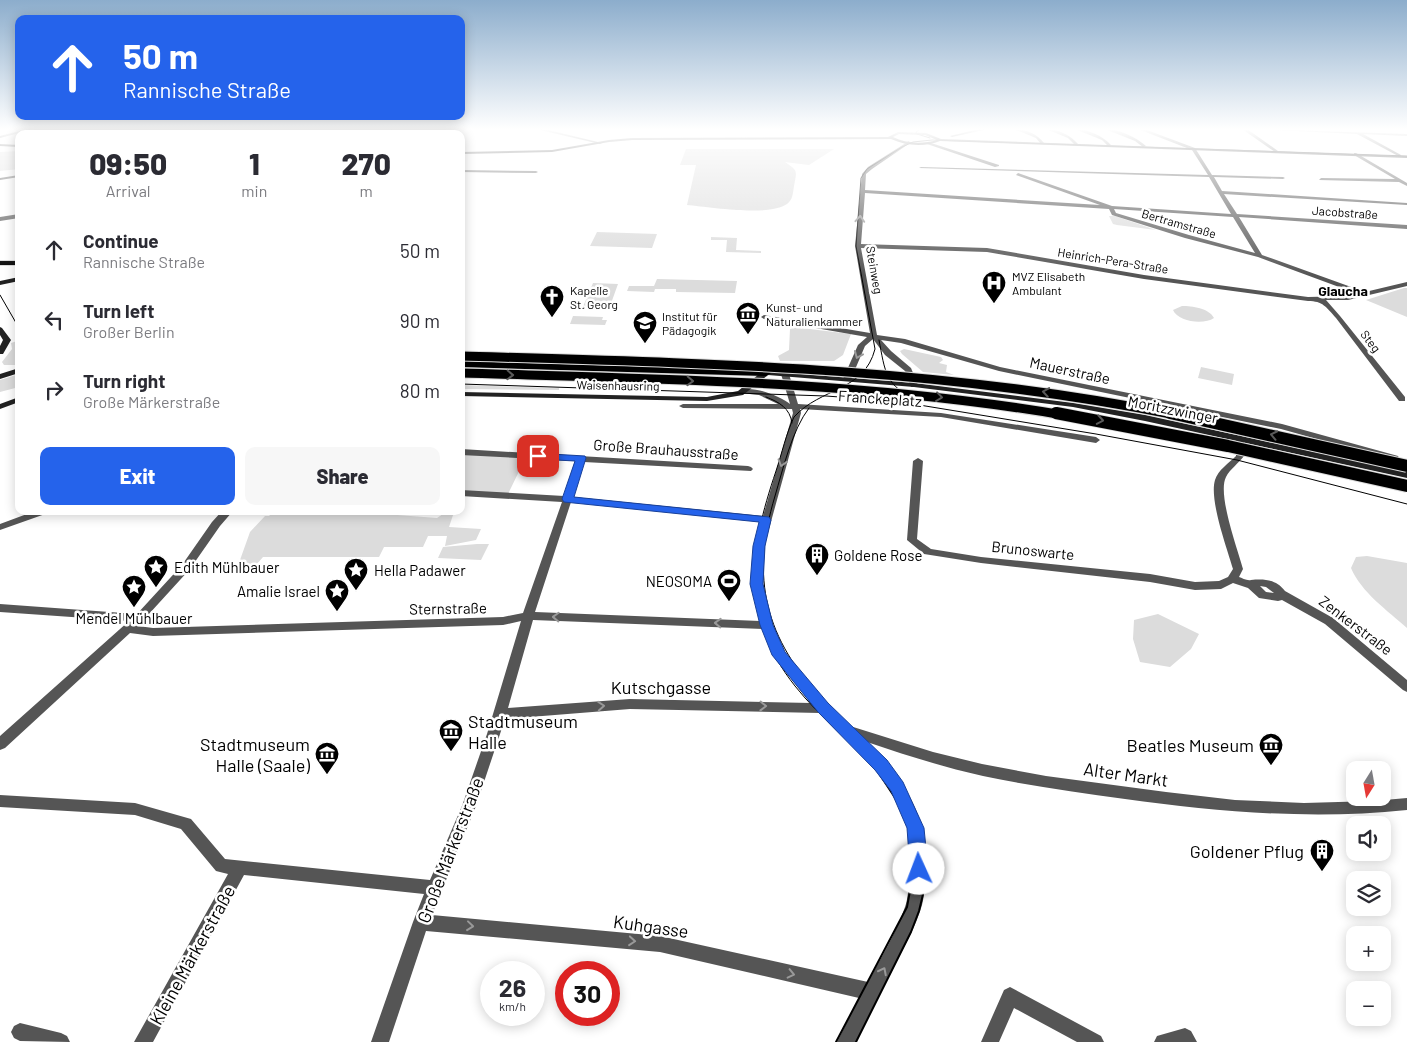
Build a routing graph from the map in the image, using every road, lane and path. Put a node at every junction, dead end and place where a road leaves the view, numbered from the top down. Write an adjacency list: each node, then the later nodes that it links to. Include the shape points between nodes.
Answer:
1 (864, 178): 10 (street, Steinweg)
2 (1029, 178): 13 (street, Bertramstraße)
3 (1212, 178): 11 (street)
4 (1270, 178): 5 (street)
5 (1283, 178)
6 (1395, 178): 8 (street)
7 (1321, 179): 8 (street)
8 (1400, 181): 9 (street)
9 (1407, 185)
10 (862, 191): 13 (street, Jacobstraße); 18 (street, Steinweg, one-way to 10)
11 (1222, 192): 12 (street); 14 (street)
12 (1407, 204)
13 (1110, 207): 14 (street, Jacobstraße); 21 (street, Bertramstraße, via 1114,214 1158,229)
14 (1236, 215): 17 (street, Jacobstraße); 21 (street)
15 (15, 217): 16 (street)
16 (0, 219)
17 (1407, 227)
18 (858, 246): 28 (street, Heinrich-Pera-Straße, via 987,250 1135,276); 31 (street, Steinweg)
19 (0, 256): 20 (main road)
20 (15, 256)
21 (1260, 256): 27 (street, Bertramstraße)
22 (0, 263): 23 (main road)
23 (15, 263)
24 (15, 280): 25 (street)
25 (0, 282)
26 (1407, 284): 27 (street, Heinrich-Pera-Straße)
27 (1364, 294): 28 (street, Heinrich-Pera-Straße)
28 (1319, 299): 47 (street, Steg, via 1327,304)
29 (764, 317): 31 (street)
30 (0, 329): 32 (street, via 7,340)
31 (874, 335): 42 (street, Franckeplatz, one-way to 42, via 862,345); 43 (street, Franckeplatz, via 888,353 908,370); 60 (street, Mauerstraße, via 999,369 1282,427)
32 (0, 352)
33 (465, 356): 61 (main road, one-way to 33, bridge, via 1158,411 957,380 808,368)
34 (465, 364): 39 (main road)
35 (15, 369): 36 (street)
36 (0, 370)
37 (15, 370): 41 (street)
38 (465, 373): 64 (main road, one-way to 64, bridge, via 812,385 927,396 1168,432)
39 (766, 373): 40 (street, Franckeplatz); 45 (street, Waisenhausring)
40 (785, 374): 42 (street, Franckeplatz); 50 (street, via 792,396)
41 (0, 376)
42 (848, 378): 43 (street, Franckeplatz)
43 (914, 385): 44 (street, Franckeplatz)
44 (939, 388): 55 (street, Moritzzwinger, via 1073,405)
45 (743, 391): 46 (street, Waisenhausring, via 707,399); 50 (street, via 772,397)
46 (465, 394)
47 (1402, 399)
48 (15, 401): 51 (street)
49 (683, 406): 50 (street)
50 (791, 406): 52 (street, Franckeplatz); 69 (street, Alter Markt, one-way to 69, via 797,413)
51 (0, 407)
52 (941, 413): 53 (street, Franckeplatz); 54 (street); 56 (street)
53 (964, 420)
54 (950, 422)
55 (1240, 438): 63 (street, Moritzzwinger); 71 (street, via 1240,456 1220,477 1218,486 1238,569)
56 (1096, 440)
57 (465, 452): 58 (street, Große Brauhausstraße)
58 (581, 458): 62 (street, Große Brauhausstraße); 66 (street, Große Märkerstraße)
59 (918, 461): 71 (street, Brunoswarte, via 912,540 928,552 1196,586 1221,585)
60 (1407, 461)
61 (1407, 466)
62 (748, 469)
63 (1404, 475)
64 (1407, 486)
65 (465, 493): 66 (street)
66 (568, 499): 69 (street); 73 (street, Große Märkerstraße)
67 (34, 515): 70 (street)
68 (224, 515): 74 (street, via 186,567)
69 (765, 520): 75 (street, Alter Markt, via 759,546 757,584)
70 (0, 527)
71 (1232, 579): 77 (street, Zenkerstraße, via 1252,585 1267,583 1278,588 1281,594 1329,621)
72 (0, 608): 74 (street)
73 (528, 616): 75 (street, Sternstraße, one-way to 73); 76 (street, Sternstraße, via 503,622 153,632); 79 (street, Große Märkerstraße)
74 (140, 618): 76 (street)
75 (767, 625): 78 (street, Alter Markt, via 779,655)
76 (129, 629): 81 (street)
77 (1407, 687)
78 (823, 708): 79 (street, Kutschgasse, one-way to 78, via 630,704); 80 (street, Alter Markt)
79 (500, 714): 85 (street, Große Märkerstraße, via 469,806)
80 (846, 730): 83 (street, Alter Markt, via 971,768 1163,798 1252,807 1367,809); 87 (street, Alter Markt, one-way to 80, via 914,905 919,869 916,828 890,776)
81 (0, 744)
82 (0, 801): 84 (street, Kleine Märkerstraße, via 135,809 186,824 221,866)
83 (1407, 804)
84 (240, 867): 85 (street, Kleine Märkerstraße); 90 (street, Kleine Märkerstraße)
85 (434, 888): 86 (street, Große Märkerstraße)
86 (421, 922): 87 (street, Kuhgasse, one-way to 87, via 660,944); 91 (street, Große Märkerstraße)
87 (872, 992): 92 (street, Alter Markt)
88 (20, 1032): 89 (street)
89 (61, 1042)
90 (143, 1042)
91 (380, 1042)
92 (846, 1042)
93 (990, 1042): 94 (street, via 1010,996)
94 (1095, 1042)
95 (1163, 1042): 96 (street, via 1185,1037)
96 (1188, 1042)

